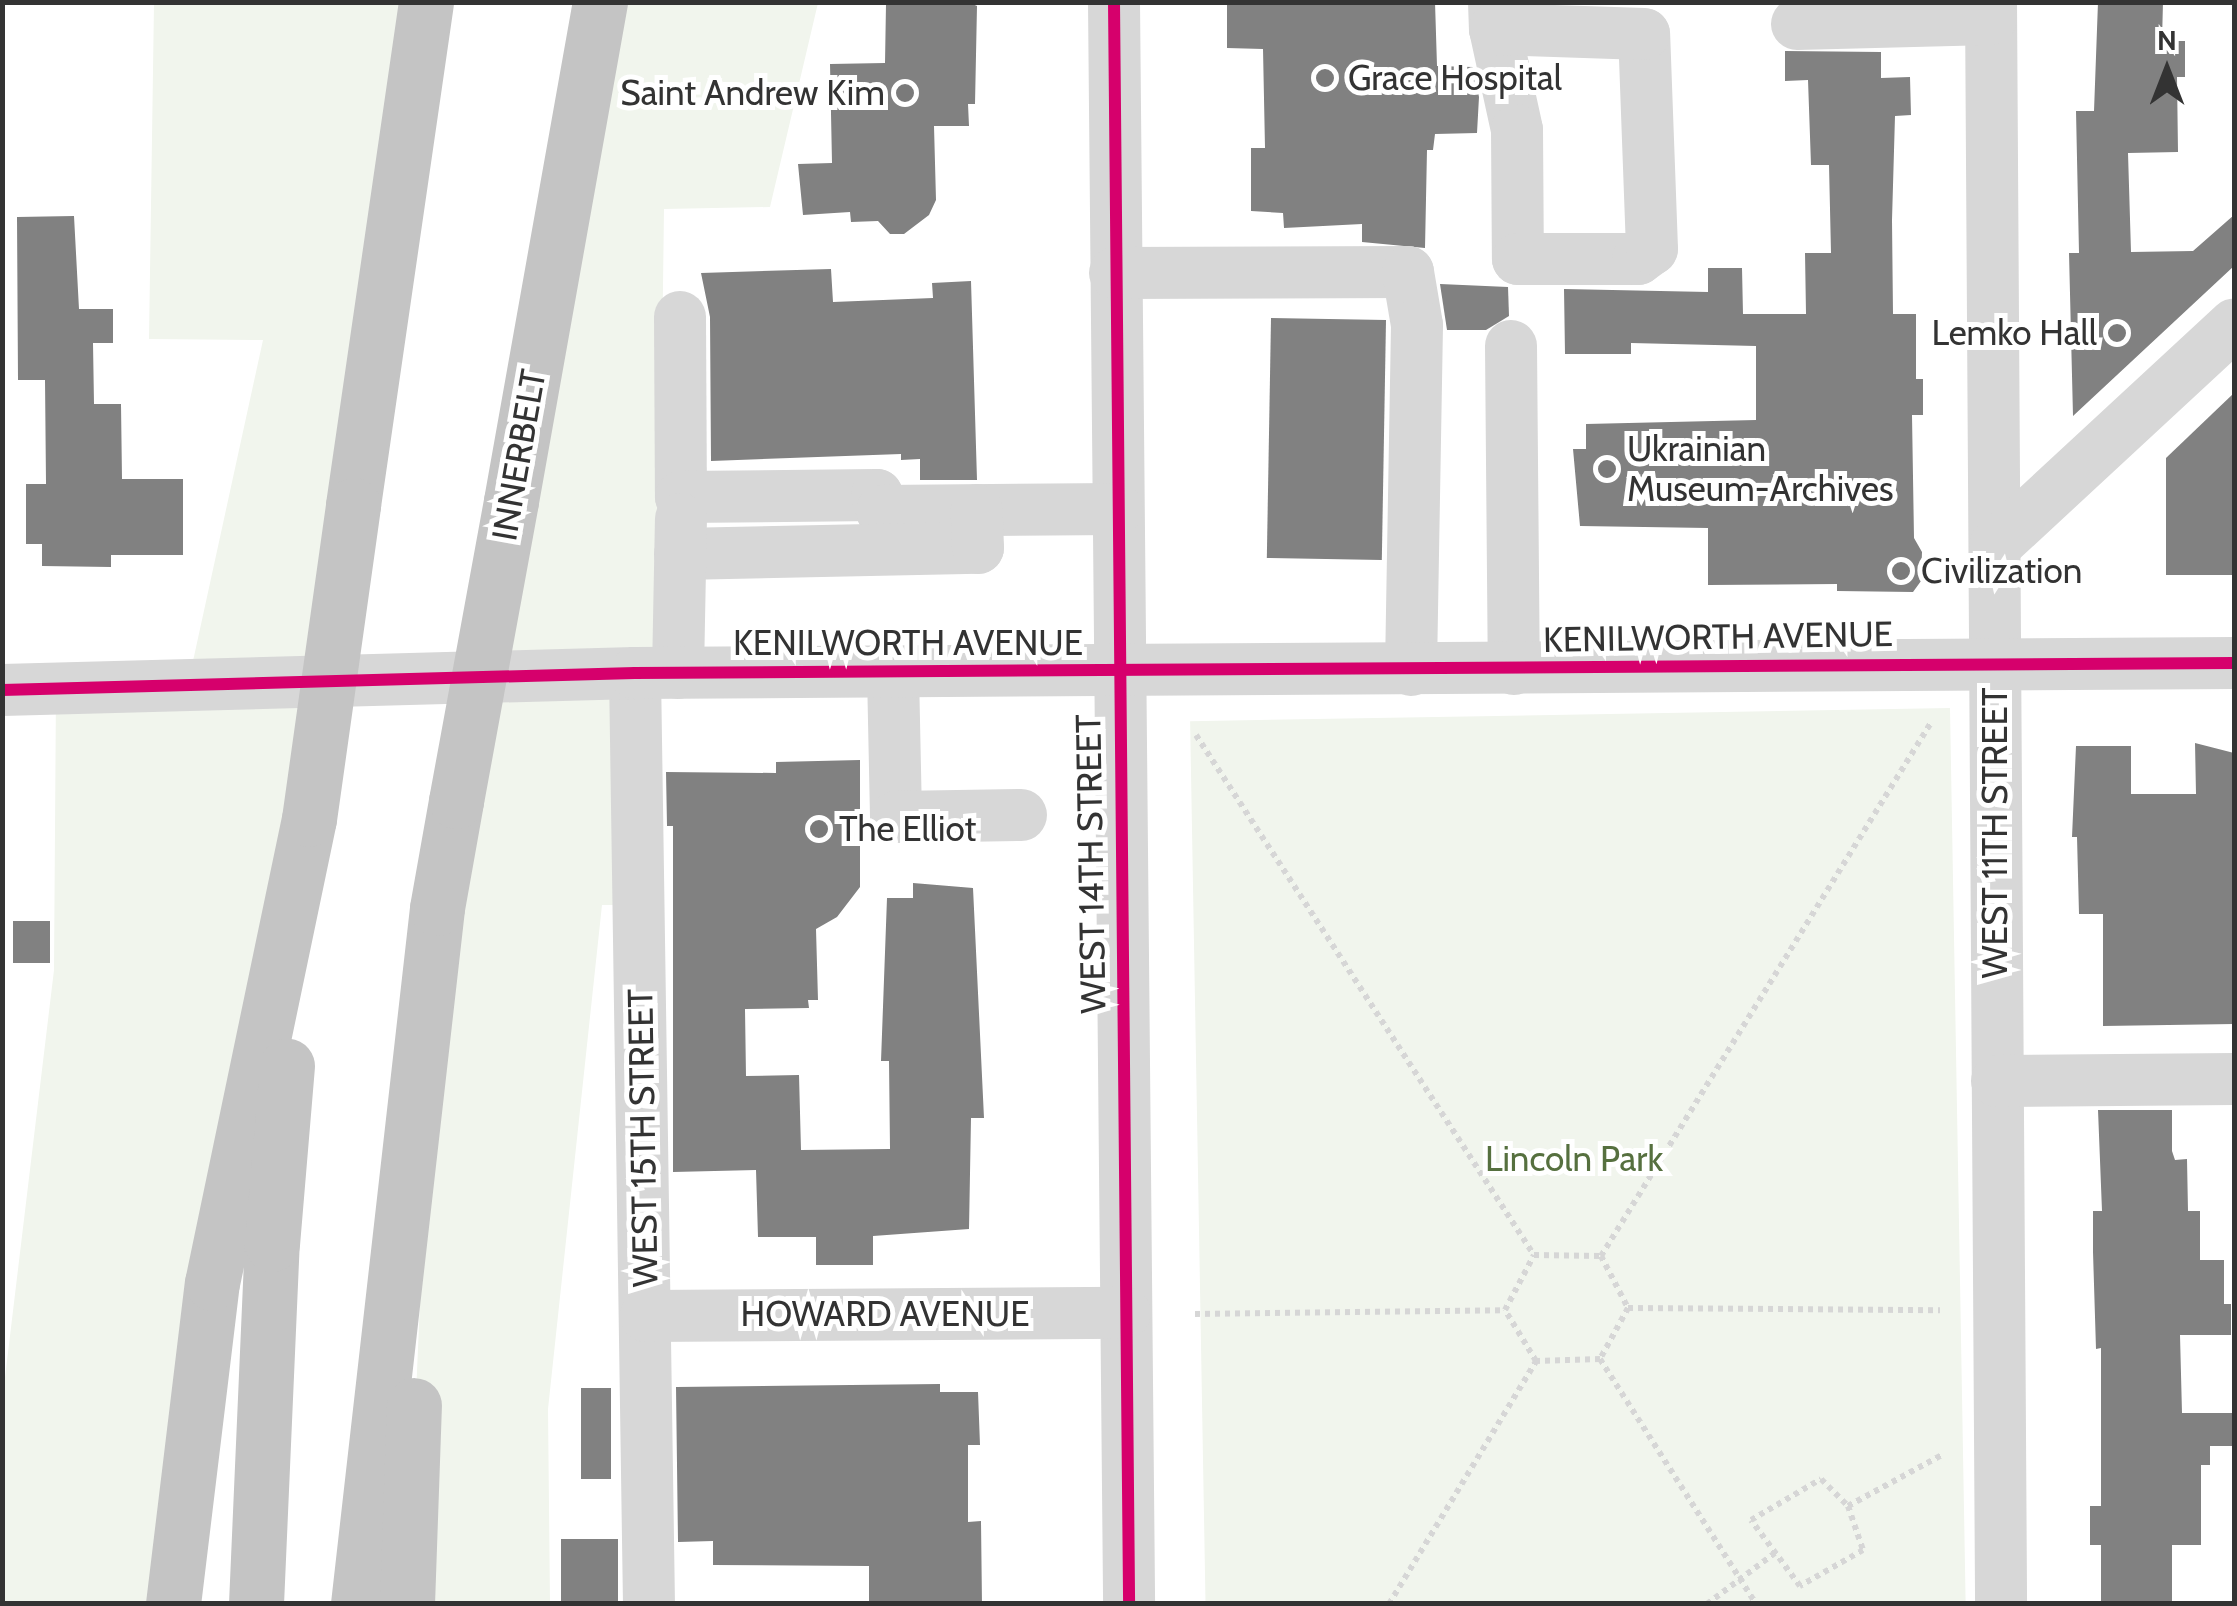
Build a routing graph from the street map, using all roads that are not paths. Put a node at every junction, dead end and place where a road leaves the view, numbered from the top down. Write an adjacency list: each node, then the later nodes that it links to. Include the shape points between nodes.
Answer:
1 (426, 2): 25 (highway, bridge)
2 (600, 2): 26 (highway, INNERBELT, bridge)
3 (1114, 2): 7 (street, WEST 14TH STREET)
4 (1991, 11): 6 (street); 14 (street, WEST 11TH STREET)
5 (1495, 16): 5 (street, via 1644,34 1652,249 1638,259 1518,259 1517,130)
6 (1797, 24)
7 (1115, 273): 12 (street, WEST 14TH STREET); 19 (street, via 1408,272 1417,324)
8 (680, 316): 11 (street, WEST 15TH STREET)
9 (2234, 325): 14 (street)
10 (1510, 346): 18 (street)
11 (681, 497): 13 (street, via 877,496 882,511); 15 (street, WEST 15TH STREET)
12 (1117, 509): 13 (street); 22 (street, WEST 14TH STREET)
13 (976, 510): 15 (street, via 978,548)
14 (1995, 546): 17 (street, WEST 11TH STREET)
15 (680, 554): 20 (street, WEST 15TH STREET)
16 (2234, 662): 17 (street, KENILWORTH AVENUE)
17 (1994, 664): 18 (street, KENILWORTH AVENUE); 28 (street, WEST 11TH STREET)
18 (1514, 669): 19 (street, KENILWORTH AVENUE)
19 (1411, 670): 22 (street, KENILWORTH AVENUE)
20 (656, 673): 21 (street, KENILWORTH AVENUE); 23 (street, KENILWORTH AVENUE); 30 (street, WEST 15TH STREET)
21 (894, 673): 22 (street, KENILWORTH AVENUE); 24 (street, via 896,817)
22 (1118, 673): 29 (street, WEST 14TH STREET)
23 (2, 690)
24 (1021, 815)
25 (309, 819): 31 (highway, via 212,1283); 32 (highway, via 272,1244)
26 (437, 908): 33 (highway); 34 (highway)
27 (2234, 1080): 28 (street)
28 (1998, 1081): 37 (street, WEST 11TH STREET)
29 (1125, 1313): 30 (street, HOWARD AVENUE); 36 (street, WEST 14TH STREET)
30 (646, 1316): 35 (street, WEST 15TH STREET)
31 (173, 1604)
32 (256, 1604)
33 (358, 1604)
34 (407, 1604)
35 (649, 1604)
36 (1129, 1604)
37 (2002, 1604)

